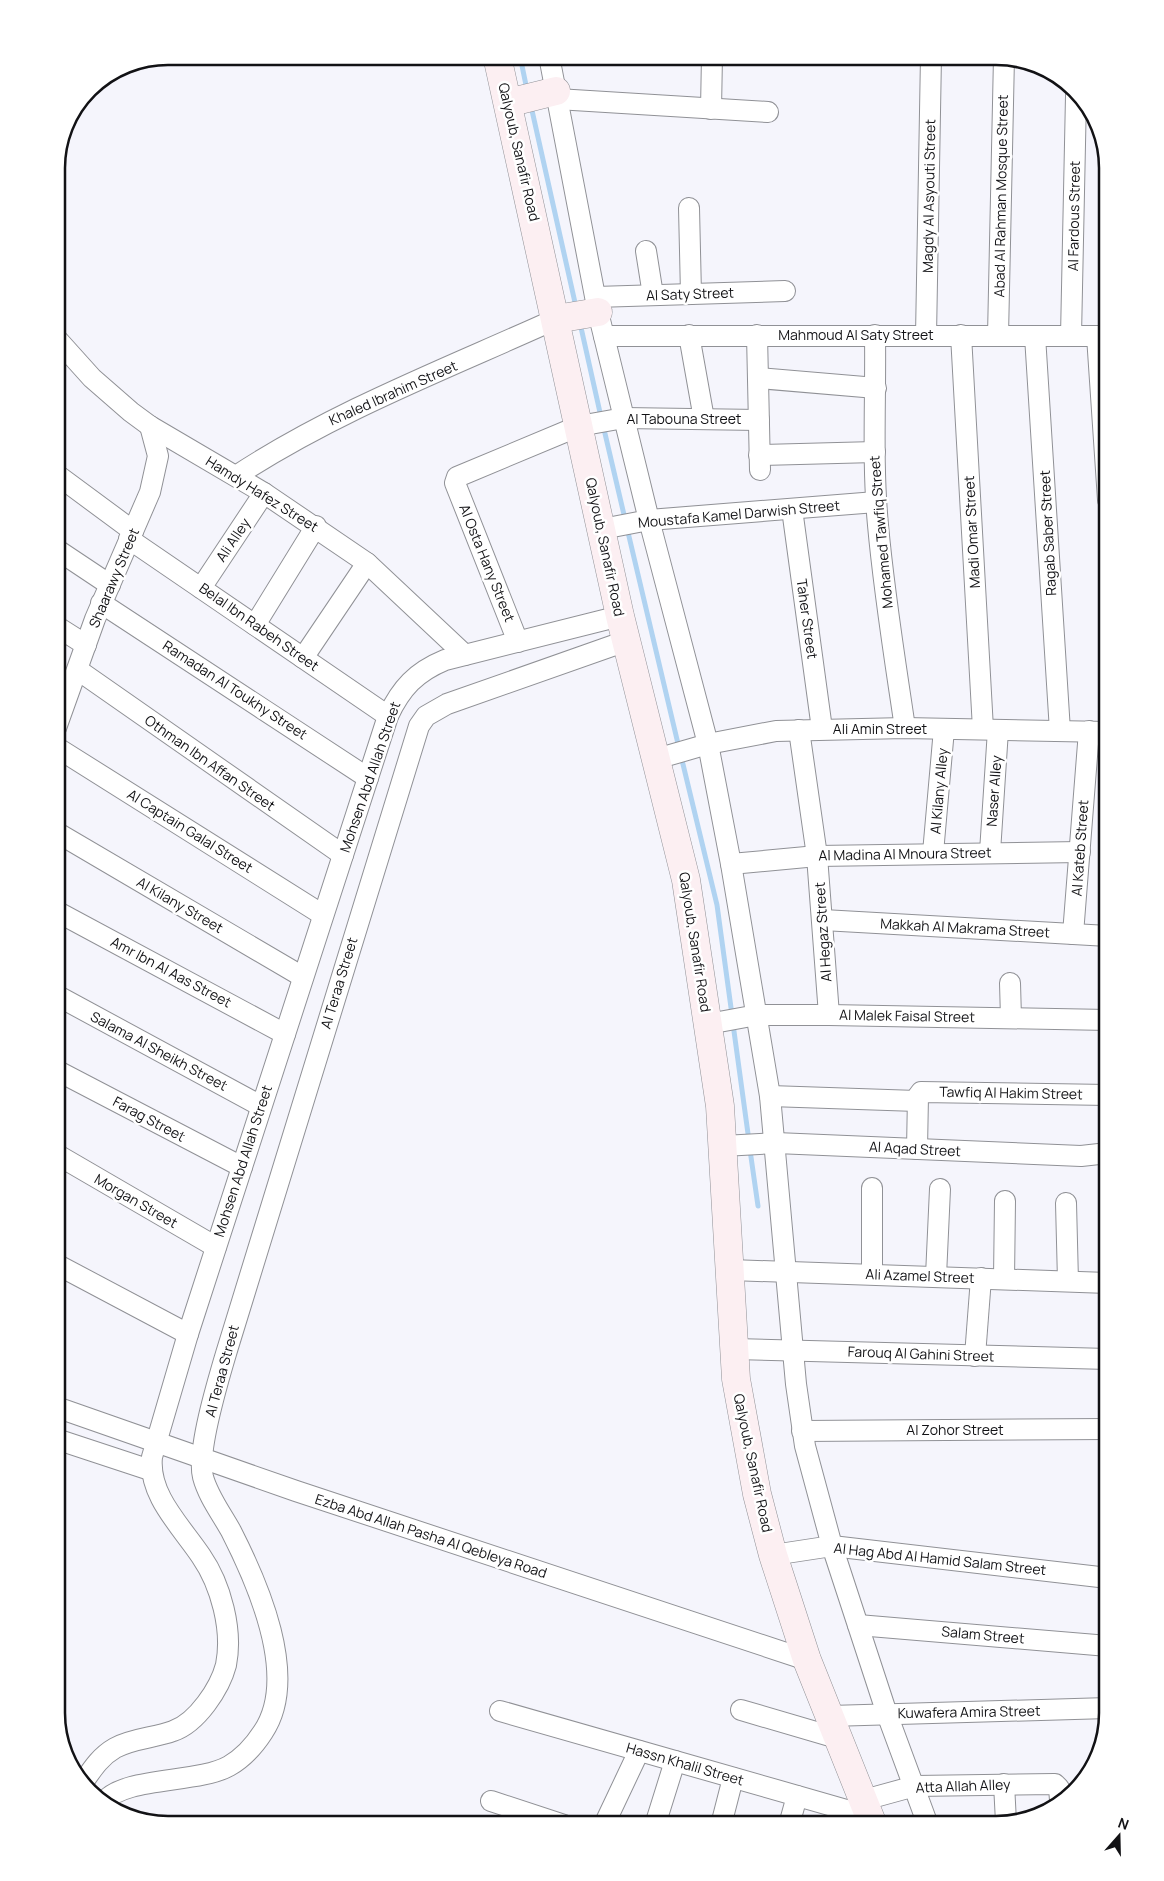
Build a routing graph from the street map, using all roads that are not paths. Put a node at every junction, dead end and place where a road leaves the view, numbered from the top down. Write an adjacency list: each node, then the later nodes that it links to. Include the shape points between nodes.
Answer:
1 (499, 65): 7 (street, Qalyoub, Sanafir Road)
2 (551, 65): 6 (street)
3 (712, 65): 9 (street)
4 (931, 65): 22 (street, Magdy Al Asyouti Street)
5 (1004, 65): 23 (street, Abad Al Rahman Mosque Street)
6 (556, 95): 7 (street); 9 (street); 16 (street)
7 (508, 102): 17 (street, Qalyoub, Sanafir Road)
8 (1076, 103): 25 (street, Al Fardous Street)
9 (710, 108): 10 (street)
10 (768, 112)
11 (689, 208): 14 (street)
12 (646, 251): 15 (street)
13 (785, 290): 14 (street, Al Saty Street)
14 (691, 294): 15 (street, Al Saty Street)
15 (653, 295): 16 (street, Al Saty Street)
16 (599, 315): 17 (street); 18 (street, Mahmoud Al Saty Street); 30 (street)
17 (556, 320): 34 (street, Qalyoub, Sanafir Road); 36 (street, Khaled Ibrahim Street, via 323,426)
18 (690, 335): 19 (street, Mahmoud Al Saty Street); 31 (street)
19 (757, 335): 20 (street, Mahmoud Al Saty Street); 28 (street)
20 (876, 335): 22 (street, Mahmoud Al Saty Street); 29 (street, Mohamed Tawfiq Street)
21 (961, 335): 22 (street, Mahmoud Al Saty Street); 23 (street, Mahmoud Al Saty Street); 65 (street, Madi Omar Street)
22 (926, 336)
23 (998, 336): 24 (street, Mahmoud Al Saty Street)
24 (1036, 336): 25 (street, Mahmoud Al Saty Street); 66 (street, Ragab Saber Street)
25 (1071, 336): 26 (street, Mahmoud Al Saty Street)
26 (1099, 336)
27 (65, 348): 33 (street, Hamdy Hafez Street, via 92,378)
28 (758, 378): 29 (street); 32 (street)
29 (876, 388): 35 (street, Mohamed Tawfiq Street)
30 (624, 418): 31 (street, Al Tabouna Street); 34 (street, Al Tabouna Street); 42 (street)
31 (704, 419): 32 (street, Al Tabouna Street)
32 (759, 420): 35 (street, via 760,463)
33 (150, 426): 36 (street, Hamdy Hafez Street); 45 (street, Shaarawy Street, via 158,456 155,474)
34 (579, 426): 38 (street, Al Tabouna Street, via 459,475); 44 (street, Qalyoub, Sanafir Road)
35 (875, 452): 40 (street, Mohamed Tawfiq Street)
36 (236, 476): 39 (street, Hamdy Hafez Street)
37 (65, 481): 45 (street, Belal Ibn Rabeh Street)
38 (455, 483): 54 (street, Al Osta Hany Street)
39 (264, 493): 43 (street, Hamdy Hafez Street); 49 (street, Ali Alley)
40 (876, 502): 41 (street, Moustafa Kamel Darwish Street); 61 (street, Mohamed Tawfiq Street)
41 (792, 509): 42 (street, Moustafa Kamel Darwish Street); 62 (street, Taher Street)
42 (649, 520): 44 (street, Moustafa Kamel Darwish Street); 68 (street)
43 (316, 526): 47 (street, Hamdy Hafez Street); 51 (street)
44 (602, 529): 52 (street, Qalyoub, Sanafir Road)
45 (131, 535): 48 (street, Shaarawy Street); 49 (street, Belal Ibn Rabeh Street)
46 (65, 555): 48 (street)
47 (367, 562): 56 (street, Hamdy Hafez Street); 57 (street)
48 (110, 585): 50 (street, Shaarawy Street)
49 (201, 588): 51 (street, Belal Ibn Rabeh Street)
50 (102, 603): 55 (street, Shaarawy Street); 71 (street, Ramadan Al Toukhy Street)
51 (255, 625): 57 (street, Belal Ibn Rabeh Street)
52 (623, 628): 54 (street, Mohsen Abd Allah Street); 70 (street, Qalyoub, Sanafir Road); 128 (street, Al Teraa Street, via 447,704 426,716 419,726 214,1394)
53 (65, 631): 55 (street)
54 (518, 642): 56 (street, Mohsen Abd Allah Street)
55 (86, 644): 58 (street, Shaarawy Street)
56 (465, 655): 60 (street, Mohsen Abd Allah Street, via 426,668 397,697)
57 (303, 658): 60 (street, Belal Ibn Rabeh Street)
58 (78, 670): 59 (street, Shaarawy Street); 76 (street, Othman Ibn Affan Street)
59 (65, 700)
60 (388, 716): 71 (street, Mohsen Abd Allah Street)
61 (904, 728): 62 (street, Ali Amin Street); 63 (street, Ali Amin Street)
62 (822, 729): 64 (street, Ali Amin Street)
63 (944, 729): 65 (street, Ali Amin Street); 75 (street, Al Kilany Alley)
64 (799, 730): 68 (street, Ali Amin Street, via 776,731); 77 (street, Al Hegaz Street)
65 (990, 730): 66 (street, Ali Amin Street); 73 (street, Naser Alley)
66 (1060, 731): 67 (street, Ali Amin Street)
67 (1098, 732): 74 (street, Al Kateb Street)
68 (708, 744): 70 (street, Ali Amin Street); 78 (street)
69 (65, 753): 79 (street, Al Captain Galal Street)
70 (656, 759): 91 (street, Qalyoub, Sanafir Road, via 686,880)
71 (368, 778): 76 (street, Mohsen Abd Allah Street)
72 (65, 837): 84 (street, Al Kilany Street)
73 (990, 852): 74 (street, Al Madina Al Mnoura Street); 75 (street, Al Madina Al Mnoura Street)
74 (1080, 852): 82 (street, Al Kateb Street)
75 (933, 853): 77 (street, Al Madina Al Mnoura Street)
76 (343, 855): 79 (street, Mohsen Abd Allah Street)
77 (817, 856): 78 (street, Al Madina Al Mnoura Street); 81 (street, Al Hegaz Street)
78 (732, 864): 87 (street)
79 (323, 915): 84 (street, Mohsen Abd Allah Street)
80 (65, 916): 92 (street, Amr Ibn Al Aas Street)
81 (823, 920): 82 (street, Makkah Al Makrama Street); 88 (street, Al Hegaz Street)
82 (1073, 934): 83 (street, Makkah Al Makrama Street)
83 (1099, 935)
84 (303, 977): 92 (street, Mohsen Abd Allah Street)
85 (1010, 983): 89 (street)
86 (65, 1000): 97 (street, Salama Al Sheikh Street)
87 (757, 1015): 88 (street, Al Malek Faisal Street); 91 (street, Al Malek Faisal Street); 95 (street)
88 (829, 1015): 89 (street, Al Malek Faisal Street)
89 (1011, 1018): 90 (street, Al Malek Faisal Street)
90 (1099, 1020)
91 (708, 1024): 99 (street, Qalyoub, Sanafir Road)
92 (285, 1034): 97 (street, Mohsen Abd Allah Street)
93 (65, 1075): 103 (street, Farag Street)
94 (1099, 1094): 96 (street, Tawfiq Al Hakim Street, via 924,1091)
95 (770, 1096): 96 (street, Tawfiq Al Hakim Street); 98 (street)
96 (917, 1099): 100 (street)
97 (262, 1106): 103 (street, Mohsen Abd Allah Street)
98 (776, 1143): 99 (street, Al Aqad Street); 100 (street, Al Aqad Street); 111 (street)
99 (723, 1146): 110 (street, Qalyoub, Sanafir Road)
100 (917, 1149): 101 (street, Al Aqad Street)
101 (1099, 1154)
102 (65, 1159): 108 (street, Morgan Street)
103 (242, 1167): 108 (street, Mohsen Abd Allah Street)
104 (872, 1188): 112 (street)
105 (940, 1189): 113 (street)
106 (1005, 1201): 115 (street)
107 (1066, 1202): 116 (street)
108 (216, 1247): 118 (street, Mohsen Abd Allah Street)
109 (65, 1269): 118 (street)
110 (731, 1270): 111 (street, Ali Azamel Street); 119 (street, Qalyoub, Sanafir Road)
111 (787, 1271): 112 (street, Ali Azamel Street); 120 (street)
112 (872, 1274): 113 (street, Ali Azamel Street)
113 (936, 1276): 114 (street, Ali Azamel Street)
114 (981, 1278): 115 (street, Ali Azamel Street); 121 (street)
115 (1004, 1279): 116 (street, Ali Azamel Street)
116 (1068, 1281): 117 (street, Ali Azamel Street)
117 (1099, 1283)
118 (188, 1334): 126 (street, Mohsen Abd Allah Street)
119 (735, 1349): 120 (street, Farouq Al Gahini Street); 131 (street, Qalyoub, Sanafir Road, via 736,1379 745,1434)
120 (793, 1350): 121 (street, Farouq Al Gahini Street); 125 (street)
121 (975, 1356): 122 (street, Farouq Al Gahini Street)
122 (1099, 1359)
123 (65, 1410): 126 (street, Ezba Abd Allah Pasha Al Qebleya Road)
124 (1099, 1429): 125 (street, Al Zohor Street)
125 (802, 1431): 130 (street)
126 (155, 1441): 128 (street, Ezba Abd Allah Pasha Al Qebleya Road); 129 (street, Mohsen Abd Allah Street)
127 (65, 1442): 129 (street)
128 (203, 1460): 135 (street, Ezba Abd Allah Pasha Al Qebleya Road); 149 (street, Al Teraa Street, via 202,1475 209,1492 258,1586 276,1659 274,1706 265,1730 249,1751 228,1767 123,1789)
129 (150, 1470): 143 (street, via 172,1518 201,1555 218,1588 228,1639 226,1665 216,1689 199,1713 176,1731 116,1748 102,1757)
130 (832, 1546): 131 (street, Al Hag Abd Al Hamid Salam Street); 132 (street, Al Hag Abd Al Hamid Salam Street); 133 (street)
131 (773, 1555): 135 (street, Qalyoub, Sanafir Road)
132 (1099, 1577)
133 (858, 1625): 134 (street, Salam Street); 139 (street)
134 (1099, 1645)
135 (807, 1660): 140 (street, Qalyoub, Sanafir Road)
136 (1099, 1708): 139 (street, Kuwafera Amira Street)
137 (741, 1710): 140 (street, Kuwafera Amira Street)
138 (500, 1711): 141 (street, Hassn Khalil Street)
139 (887, 1714): 140 (street, Kuwafera Amira Street); 146 (street)
140 (835, 1728): 151 (street, Qalyoub, Sanafir Road)
141 (639, 1751): 142 (street, Hassn Khalil Street); 154 (street)
142 (675, 1761): 144 (street, Hassn Khalil Street); 155 (street)
143 (87, 1777)
144 (733, 1778): 148 (street, Hassn Khalil Street); 156 (street)
145 (1004, 1784): 146 (street, Atta Allah Alley); 147 (street, Atta Allah Alley, via 1055,1784); 152 (street)
146 (915, 1786): 151 (street, Atta Allah Alley); 158 (street)
147 (1059, 1794)
148 (797, 1796): 151 (street, Hassn Khalil Street); 157 (street)
149 (108, 1797)
150 (491, 1801): 153 (street)
151 (869, 1814)
152 (1006, 1815)
153 (537, 1816)
154 (608, 1816)
155 (658, 1816)
156 (723, 1816)
157 (791, 1816)
158 (925, 1816)

